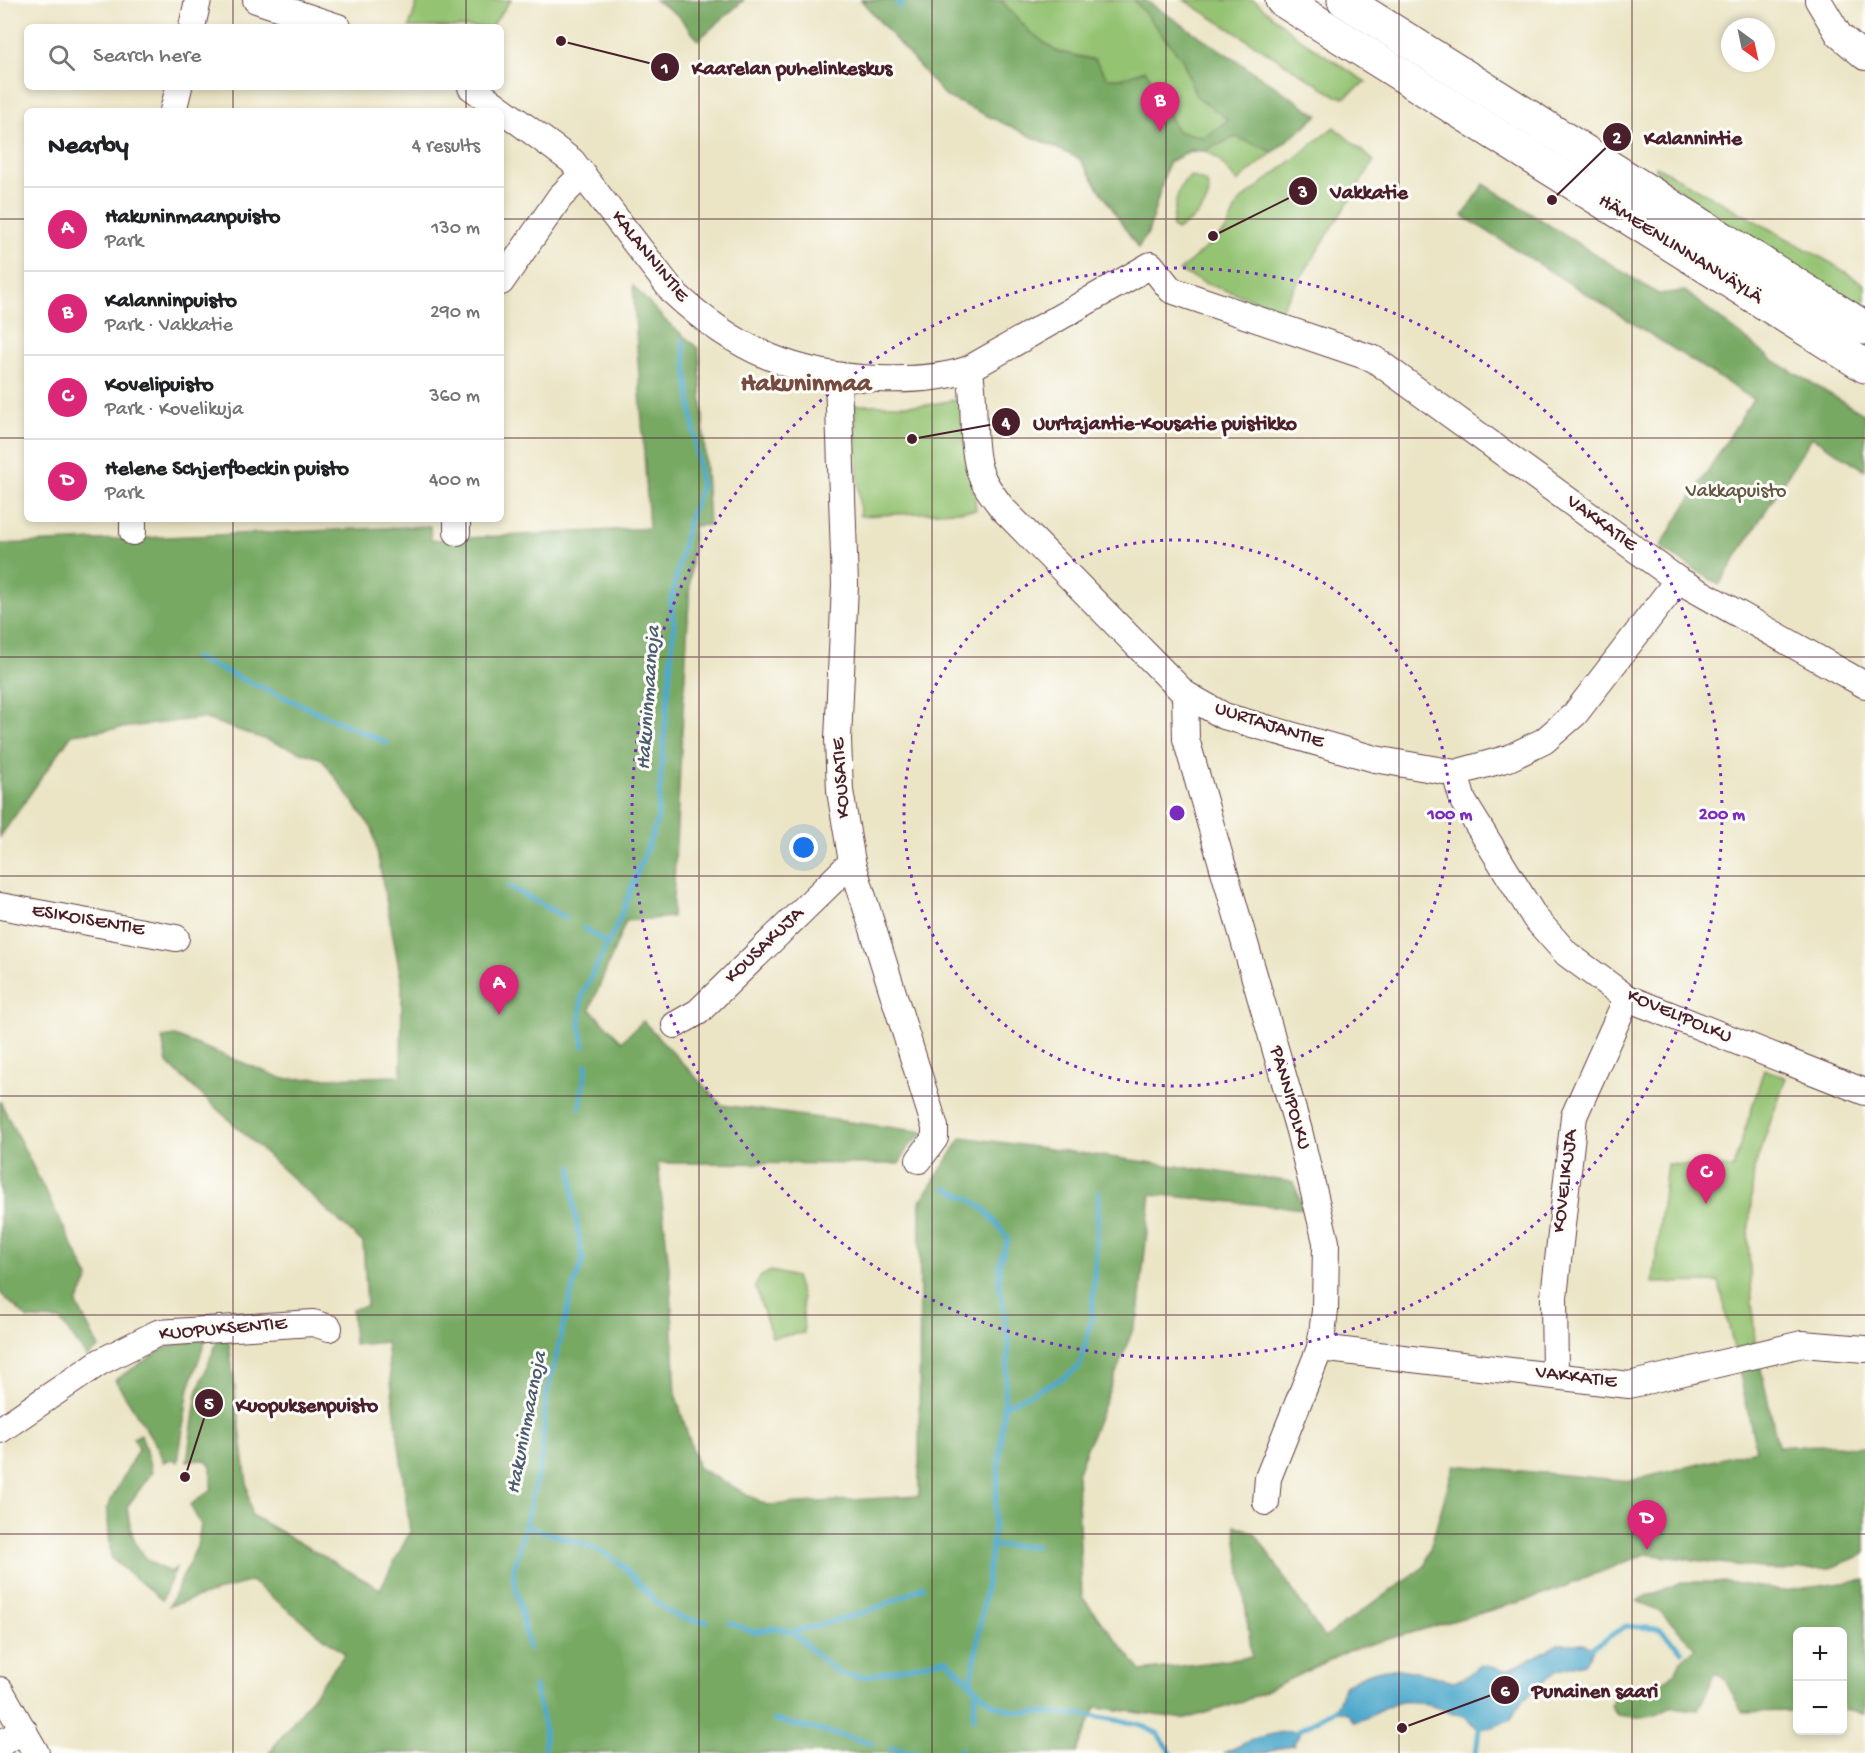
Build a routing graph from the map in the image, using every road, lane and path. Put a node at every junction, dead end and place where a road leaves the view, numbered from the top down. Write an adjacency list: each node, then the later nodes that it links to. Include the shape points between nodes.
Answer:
1 (198, 0): 6 (street)
2 (256, 0): 7 (street)
3 (1282, 0): 18 (highway, HÄMEENLINNANVÄYLÄ)
4 (1344, 0): 17 (highway, HÄMEENLINNANVÄYLÄ)
5 (1818, 0): 8 (street, via 1839,35)
6 (193, 24)
7 (329, 24)
8 (1865, 57)
9 (178, 90): 11 (street)
10 (475, 90): 12 (street, KALANNINTIE)
11 (174, 108)
12 (501, 108)
13 (504, 110): 14 (street, KALANNINTIE, via 560,150)
14 (583, 174): 16 (street, via 560,197); 20 (street, KALANNINTIE, via 688,307 751,349 792,367)
15 (1151, 266): 19 (street, KALANNINTIE); 21 (street, VAKKATIE, via 1171,290 1374,359)
16 (504, 278)
17 (1865, 328)
18 (1865, 366)
19 (969, 369): 20 (street, KALANNINTIE, via 952,375 901,380); 23 (street, UURTAJANTIE, via 978,468 986,486 1003,509)
20 (838, 378): 25 (street, KOUSATIE, via 845,585 838,739 840,791)
21 (1678, 580): 22 (street, VAKKATIE); 24 (street, UURTAJANTIE, via 1561,728 1509,758)
22 (1865, 685)
23 (1185, 694): 24 (street, UURTAJANTIE, via 1224,716 1375,759); 33 (street, PANNIPOLKU, via 1186,738 1299,1131 1326,1242)
24 (1455, 773): 28 (street, KOVELIPOLKU, via 1463,801 1535,918 1567,954)
25 (852, 862): 29 (street, KOUSAKUJA, via 698,1011); 31 (street, KOUSATIE, via 935,1127 935,1138)
26 (0, 906): 27 (street, ESIKOISENTIE)
27 (176, 938)
28 (1627, 998): 30 (street, KOVELIPOLKU); 35 (street, KOVELIKUJA, via 1574,1116 1554,1297)
29 (675, 1025)
30 (1865, 1092)
31 (919, 1161)
32 (329, 1328): 36 (street, KUOPUKSENTIE, via 313,1323 158,1333 100,1362)
33 (1320, 1348): 35 (street, VAKKATIE); 37 (street, PANNIPOLKU, via 1268,1478)
34 (1865, 1349): 35 (street, VAKKATIE, via 1802,1344 1629,1385)
35 (1555, 1374)
36 (0, 1430)
37 (1266, 1502)
38 (0, 1690): 39 (street)
39 (24, 1730): 40 (street); 41 (street)
40 (0, 1744)
41 (36, 1753)

